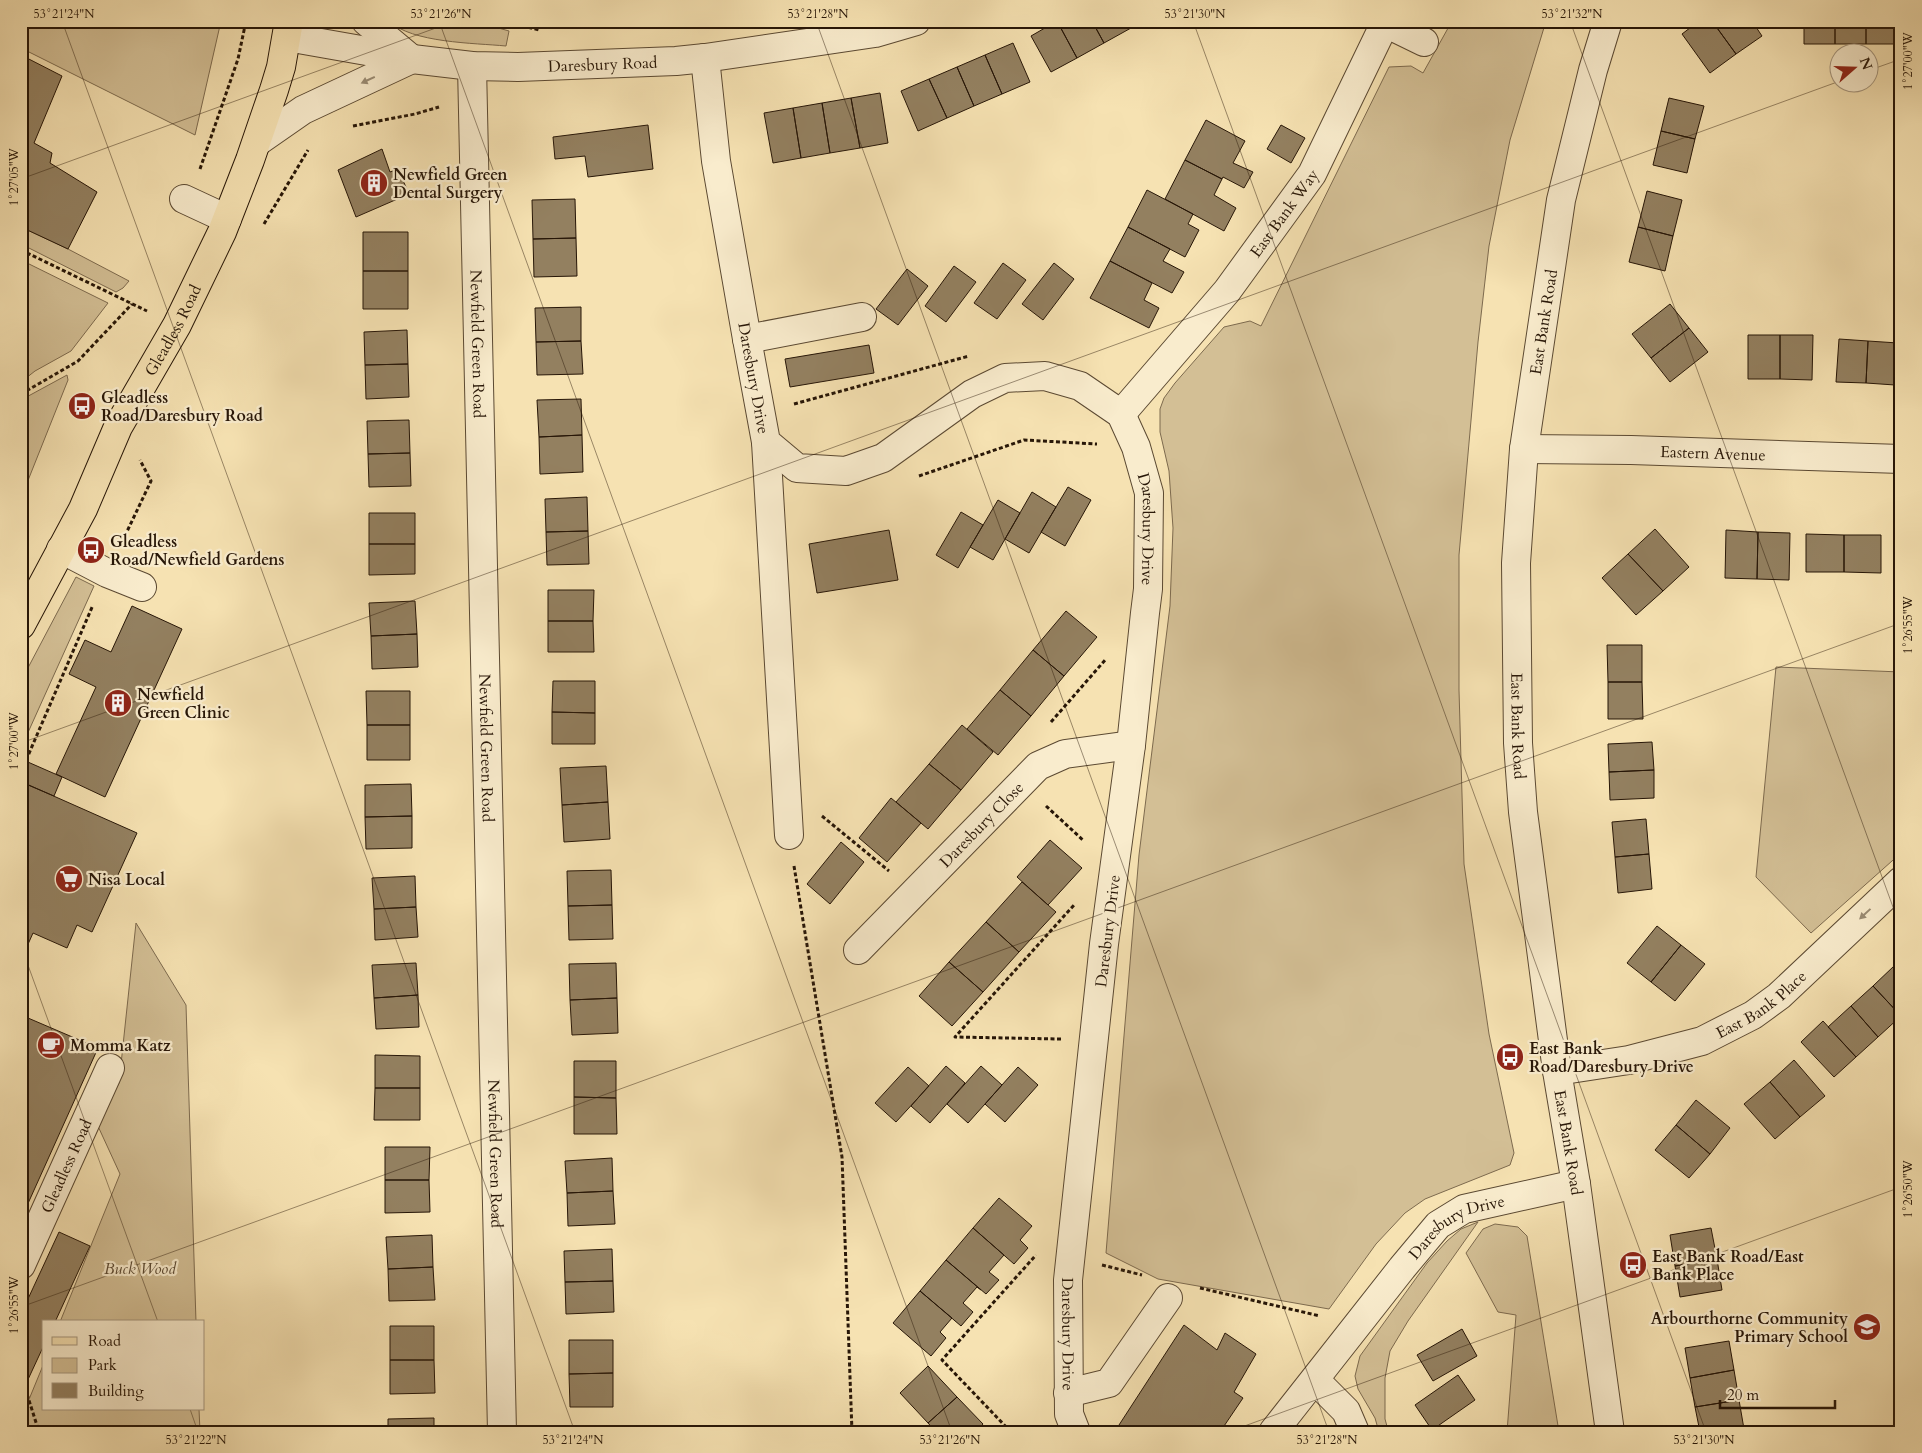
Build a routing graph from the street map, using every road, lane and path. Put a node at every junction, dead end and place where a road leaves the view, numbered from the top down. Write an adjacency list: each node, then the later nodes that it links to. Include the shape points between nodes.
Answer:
1 (246, 21): 16 (path, via 238,59)
2 (366, 21): 10 (street)
3 (504, 21): 7 (path)
4 (916, 21): 9 (street, Daresbury Road, via 875,33)
5 (1608, 21): 28 (street, East Bank Road, via 1561,200)
6 (288, 29): 10 (street, Daresbury Road); 14 (main road, Gleadless Road, via 281,67)
7 (544, 31)
8 (1424, 42): 25 (street, East Bank Way, via 1385,23 1312,174 1227,291)
9 (705, 58): 11 (street, Daresbury Road, via 518,67); 23 (street, Daresbury Drive, via 716,161)
10 (412, 59): 11 (street, Daresbury Road); 14 (street, one-way to 14, via 303,110)
11 (472, 66): 58 (street, Newfield Green Road)
12 (440, 106): 13 (path)
13 (351, 127)
14 (256, 142): 18 (main road, Gleadless Road)
15 (314, 145): 18 (path, via 263,225)
16 (199, 174)
17 (184, 199): 18 (street)
18 (227, 219): 22 (main road, Gleadless Road)
19 (21, 250): 20 (path)
20 (132, 304): 22 (path); 24 (path, via 78,361)
21 (862, 318): 23 (street)
22 (177, 325): 31 (main road, Gleadless Road, via 118,426 83,509)
23 (747, 339): 26 (street, Daresbury Drive)
24 (21, 394)
25 (1121, 414): 26 (street, Daresbury Drive, via 1080,386 1045,376 1005,378 972,394 883,458 846,472 798,468); 27 (street, Daresbury Drive)
26 (766, 442): 36 (street)
27 (1136, 447): 30 (path, via 1024,440); 34 (street, Daresbury Drive, via 1149,493 1148,589)
28 (1524, 449): 29 (street, Eastern Avenue); 45 (street, East Bank Road, via 1516,563 1518,742 1523,812)
29 (1901, 459)
30 (915, 477)
31 (61, 549): 32 (street); 33 (main road, Gleadless Road)
32 (142, 587)
33 (23, 619)
34 (1130, 745): 35 (street, Daresbury Close, via 1065,754 1038,766); 38 (street, Daresbury Drive)
35 (1024, 782): 38 (path, via 1100,856 1106,870); 40 (street, Daresbury Close)
36 (787, 787): 37 (street); 40 (path)
37 (789, 835): 59 (path, via 842,1157)
38 (1116, 859): 43 (street, Daresbury Drive)
39 (1901, 881): 45 (street, East Bank Place, one-way to 45, via 1779,996 1754,1015 1702,1041 1629,1060)
40 (915, 892): 42 (street, Daresbury Close)
41 (1080, 899): 43 (path, via 955,1037)
42 (858, 950)
43 (1094, 1039): 48 (street, Daresbury Drive)
44 (110, 1068): 49 (street, Gleadless Road)
45 (1557, 1071): 46 (street, East Bank Road)
46 (1576, 1184): 53 (street, Daresbury Drive, via 1464,1209 1438,1225); 64 (street, East Bank Road)
47 (1038, 1253): 60 (path, via 942,1360)
48 (1070, 1257): 50 (path); 56 (street, Daresbury Drive)
49 (21, 1265)
50 (1150, 1277)
51 (1194, 1287): 53 (path)
52 (1168, 1298): 56 (street, via 1110,1383)
53 (1357, 1325): 54 (street, Daresbury Drive)
54 (1315, 1380): 62 (street, Daresbury Drive); 63 (street, via 1346,1411)
55 (21, 1392): 57 (path, via 27,1394)
56 (1068, 1393): 61 (street, Daresbury Drive, via 1069,1414)
57 (39, 1432)
58 (502, 1432)
59 (852, 1432)
60 (1011, 1432)
61 (1076, 1432)
62 (1273, 1432)
63 (1355, 1432)
64 (1610, 1432)

